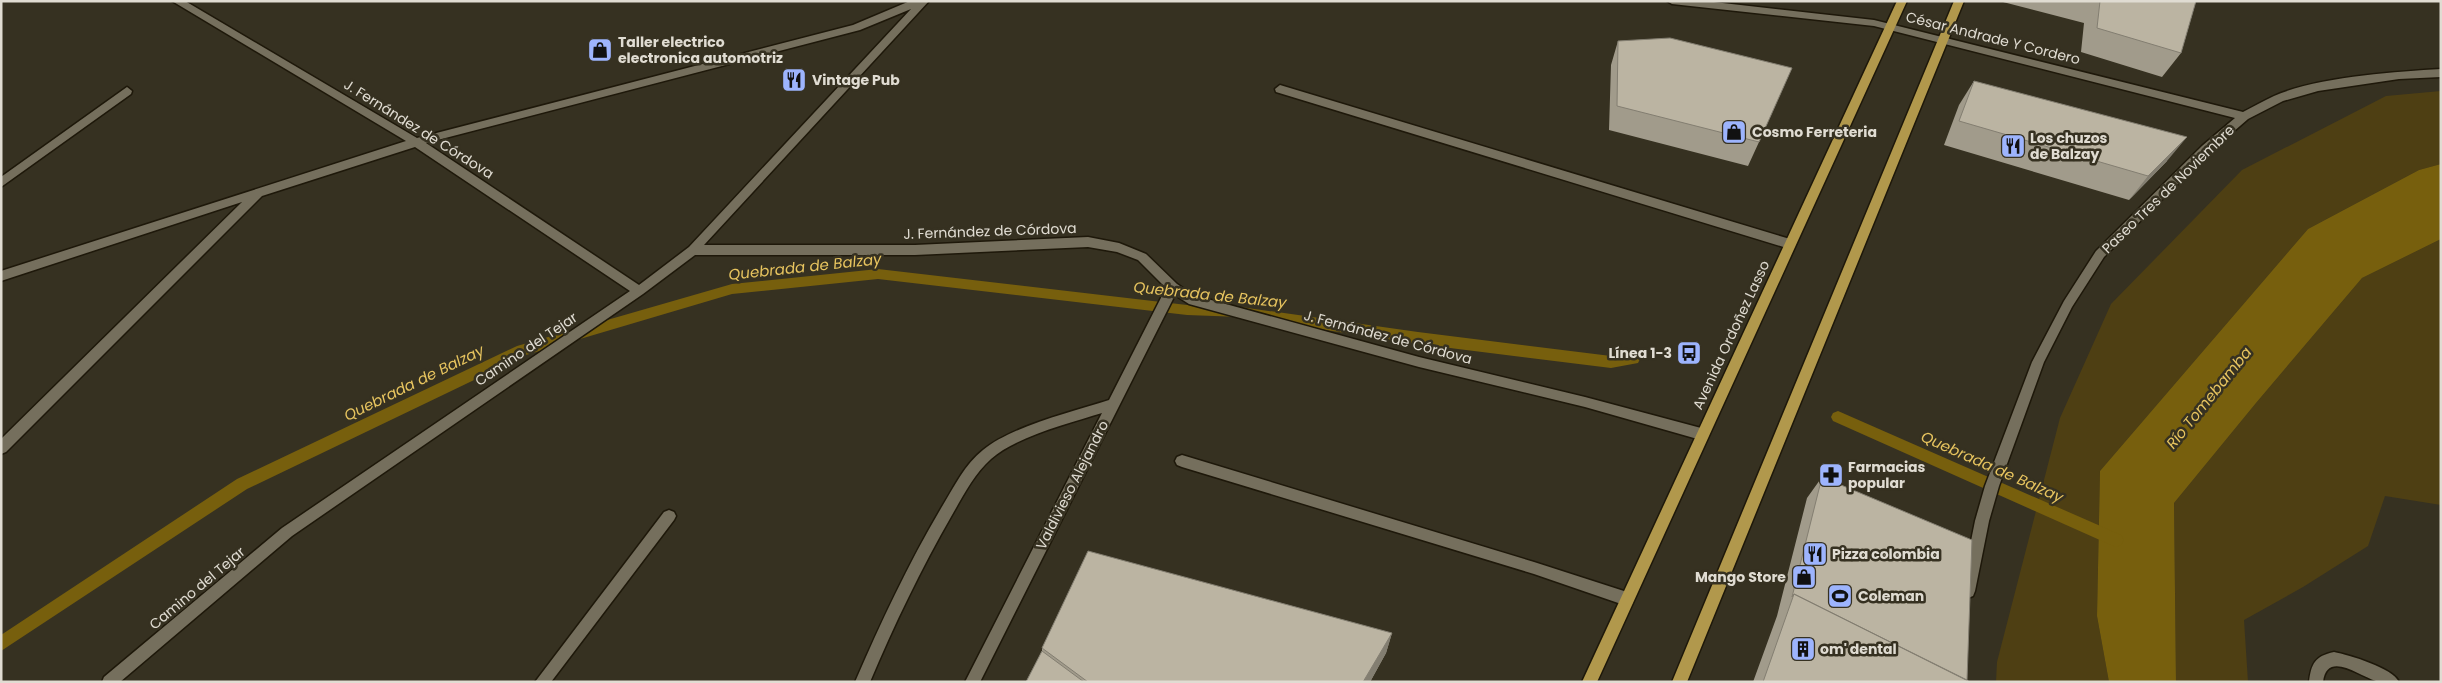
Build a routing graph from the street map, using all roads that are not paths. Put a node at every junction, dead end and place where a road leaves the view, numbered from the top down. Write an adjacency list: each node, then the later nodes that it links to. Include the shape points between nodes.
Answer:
1 (177, 1): 12 (street, J. Fernández de Córdova)
2 (922, 1): 12 (street, Camino del Tejar, via 856,28); 16 (street, Camino del Tejar)
3 (1672, 1): 6 (street, César Andrade Y Cordero, via 1828,17)
4 (1902, 1): 6 (main road, Avenida Ordoñez Lasso)
5 (1959, 1): 7 (main road)
6 (1890, 27): 7 (street, César Andrade Y Cordero); 15 (main road, Avenida Ordoñez Lasso)
7 (1943, 42): 11 (street, César Andrade Y Cordero); 32 (main road)
8 (2441, 73): 11 (street, Paseo Tres de Noviembre, via 2318,87 2279,98)
9 (1280, 89): 15 (street)
10 (127, 91): 13 (street)
11 (2244, 116): 26 (street, Paseo Tres de Noviembre, via 2100,254 2068,304 2038,362 1992,486 1968,585)
12 (416, 142): 14 (street, Camino del Tejar); 19 (street, J. Fernández de Córdova)
13 (1, 183)
14 (259, 194): 17 (street, Camino del Tejar); 22 (street)
15 (1790, 244): 21 (main road, Avenida Ordoñez Lasso)
16 (693, 250): 18 (street, J. Fernández de Córdova, via 915,250 1088,242 1119,248 1142,257); 19 (street, Camino del Tejar)
17 (1, 276)
18 (1173, 287): 20 (street, Valdivieso Alejandro); 21 (street, J. Fernández de Córdova, via 1189,299)
19 (639, 290): 27 (street, Camino del Tejar, via 287,532)
20 (1113, 404): 29 (street, via 1063,420 987,454 956,496 920,559); 30 (street, Valdivieso Alejandro)
21 (1702, 434): 25 (main road, Avenida Ordoñez Lasso)
22 (1, 448)
23 (1182, 461): 25 (street)
24 (669, 516): 28 (street)
25 (1627, 599): 31 (main road, Avenida Ordoñez Lasso)
26 (1968, 604)
27 (117, 680)
28 (542, 682)
29 (862, 682)
30 (972, 682)
31 (1589, 682)
32 (1679, 682)
33 (2316, 682): 34 (street, via 2315,673 2319,666 2326,661 2343,659)
34 (2392, 682)

